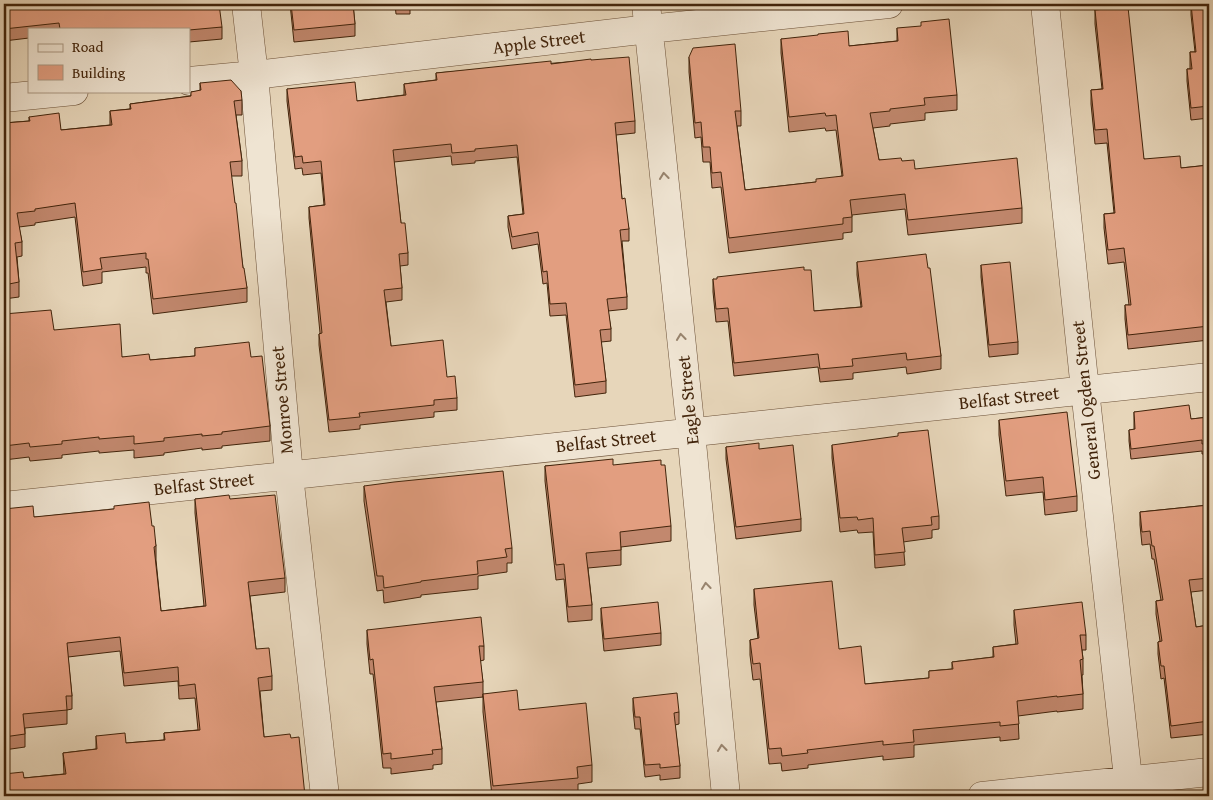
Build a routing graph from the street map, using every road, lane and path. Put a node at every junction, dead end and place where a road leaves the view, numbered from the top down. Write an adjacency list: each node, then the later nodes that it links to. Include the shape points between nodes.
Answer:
1 (246, 4): 5 (street, Monroe Street)
2 (889, 4): 4 (street, Apple Street)
3 (1045, 4): 10 (street, General Ogden Street)
4 (647, 16): 5 (street, Apple Street); 11 (street, Eagle Street, one-way to 4)
5 (254, 75): 6 (street, Apple Street); 12 (street, Monroe Street)
6 (190, 81)
7 (64, 92): 8 (street)
8 (4, 98)
9 (1209, 377): 10 (street, Belfast Street)
10 (1085, 390): 11 (street, Belfast Street); 15 (street, General Ogden Street)
11 (691, 432): 12 (street, Belfast Street); 17 (street, Eagle Street, one-way to 11)
12 (289, 475): 13 (street, Belfast Street); 16 (street, Monroe Street)
13 (4, 506)
14 (1209, 772): 15 (street)
15 (1129, 789): 18 (street)
16 (325, 796)
17 (726, 796)
18 (982, 796)

